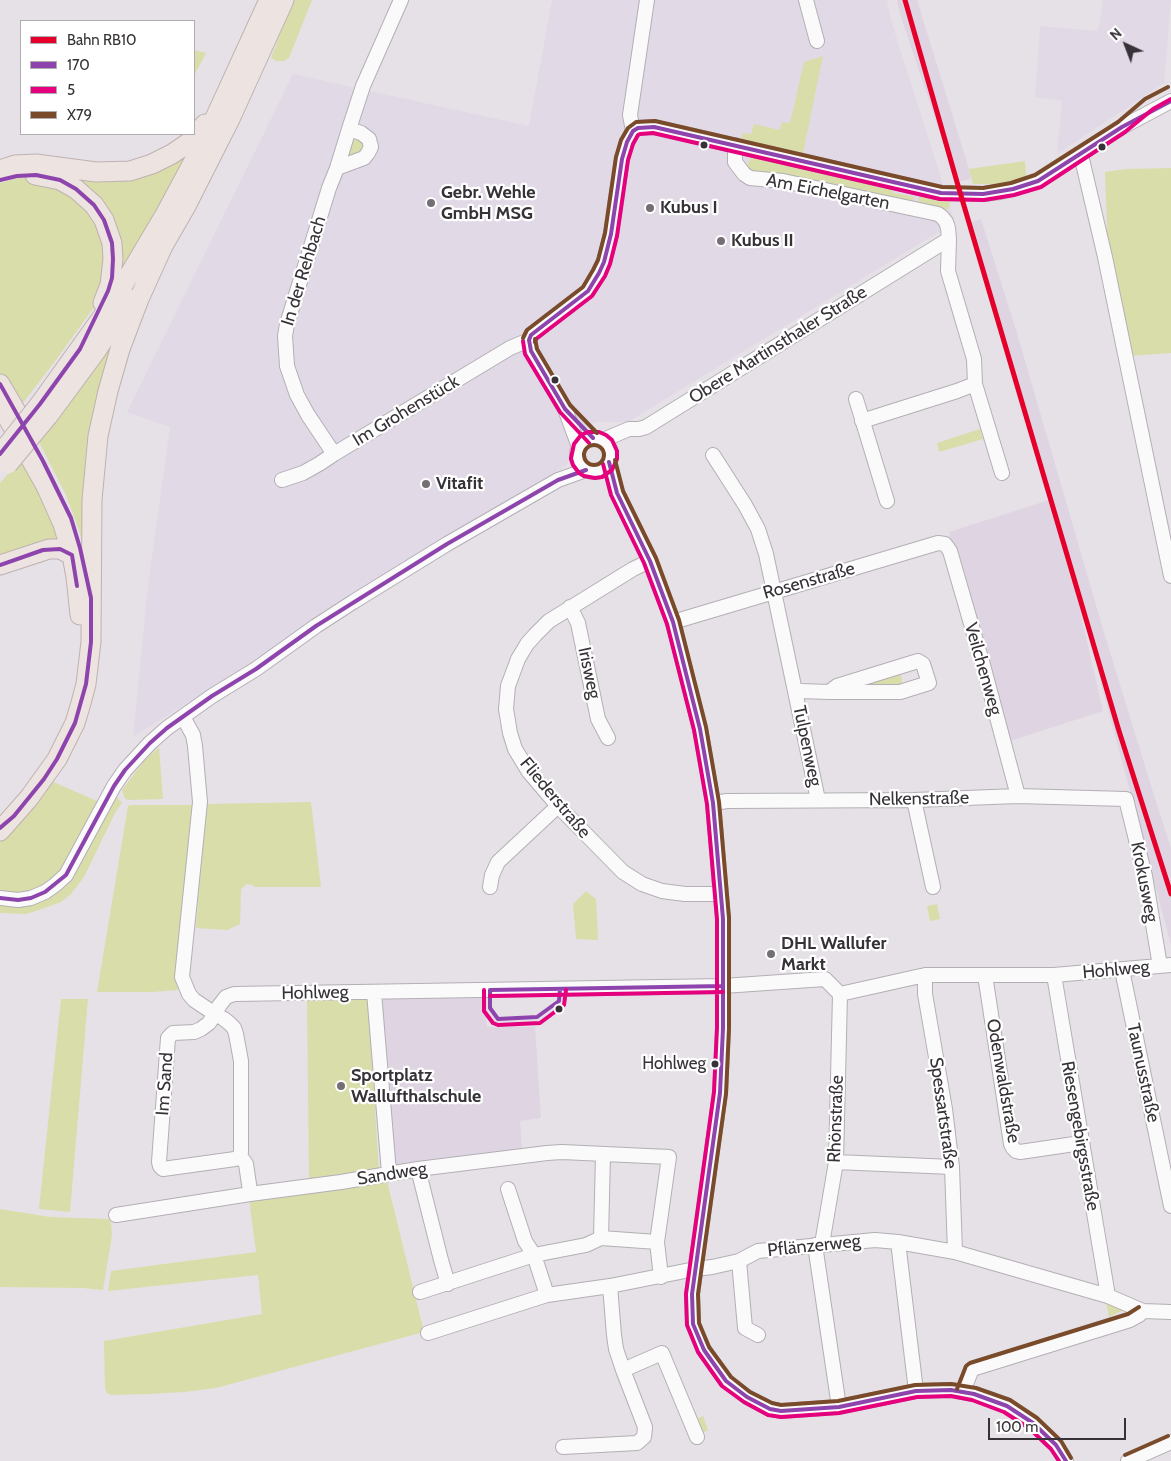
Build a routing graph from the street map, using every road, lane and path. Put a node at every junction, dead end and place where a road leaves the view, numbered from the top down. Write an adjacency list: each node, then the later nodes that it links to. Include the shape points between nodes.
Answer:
1 (269, 0): 7 (highway)
2 (284, 0): 7 (highway)
3 (401, 0): 12 (street, In der Rehbach, via 363,86)
4 (647, 0): 13 (street, Im Grohenstück, via 630,115)
5 (806, 0): 6 (street)
6 (817, 41)
7 (258, 42): 8 (highway)
8 (244, 72): 17 (highway, via 228,82 212,114 198,132 182,148 162,160 130,171 108,173 36,164); 20 (highway, via 209,163); 22 (highway, via 166,213)
9 (1171, 92): 11 (street, via 1149,104)
10 (1171, 101): 11 (street)
11 (1122, 127): 15 (street)
12 (349, 129): 16 (street, In der Rehbach); 16 (street, via 365,135 371,146 364,158)
13 (630, 136): 14 (street, via 644,127 654,127); 21 (street, Im Grohenstück, via 622,159 611,234 599,273 588,291)
14 (734, 145): 15 (street, via 956,194 1000,192 1025,186); 19 (street, Am Eichelgarten, via 735,162 750,178 783,181 938,214 948,228)
15 (1081, 155): 46 (street)
16 (337, 168): 32 (street, In der Rehbach, via 287,324 285,343 287,366 297,395)
17 (0, 170)
18 (0, 180): 22 (highway, via 26,175 60,180 89,200 104,220 113,250 112,278)
19 (949, 239): 24 (street, via 948,271 974,359); 30 (street, Obere Martinsthaler Straße, via 646,427)
20 (162, 248): 28 (highway, via 96,351); 48 (highway, via 123,341 103,412 92,500)
21 (529, 340): 27 (street, via 531,351); 32 (street, Im Grohenstück, via 510,348)
22 (80, 349): 28 (highway)
23 (0, 384): 48 (highway, via 64,502 80,548)
24 (974, 384): 29 (street); 37 (street)
25 (856, 399): 29 (street)
26 (0, 404): 43 (highway, via 46,486)
27 (565, 409): 30 (street, via 585,431); 31 (street)
28 (44, 410): 34 (highway, bridge)
29 (862, 421): 41 (street)
30 (598, 439): 31 (street, via 585,440); 35 (street, via 607,444 611,452)
31 (578, 452): 36 (street, via 580,465); 39 (street)
32 (334, 454): 38 (street, Im Grohenstück, via 303,473)
33 (713, 455): 47 (street, Tulpenweg, via 758,529)
34 (2, 461)
35 (609, 462): 36 (street, via 603,469); 40 (street)
36 (590, 471): 39 (street); 40 (street, via 602,477)
37 (1002, 473)
38 (282, 480)
39 (558, 480): 53 (street, via 353,602)
40 (617, 493): 44 (street)
41 (887, 501)
42 (945, 544): 47 (street, Rosenstraße, via 938,543); 55 (street, Veilchenweg, via 950,550)
43 (72, 555): 45 (highway, via 60,549 49,549); 61 (highway, via 79,598 80,642 73,687 59,733)
44 (650, 561): 49 (street, Fliederstraße); 50 (street)
45 (0, 565)
46 (1171, 576)
47 (773, 592): 50 (street, Rosenstraße); 51 (street, Tulpenweg)
48 (91, 598): 61 (highway, via 89,664 75,723 44,779)
49 (570, 607): 54 (street, Irisweg, via 578,623 598,719); 60 (street, Fliederstraße, via 549,621 527,644 512,673 507,697 508,725 515,749 529,772)
50 (673, 622): 59 (street, via 700,728)
51 (795, 692): 52 (street, Tulpenweg); 57 (street, Tulpenweg)
52 (829, 692): 52 (street, Tulpenweg, via 900,692 929,683 923,664 918,662 837,686)
53 (183, 717): 65 (street, via 150,742 125,770 66,875 56,885 31,898); 74 (street, via 196,746 200,802 182,977 194,1000)
54 (608, 738)
55 (1018, 796): 56 (street, Nelkenstraße); 58 (street, Nelkenstraße)
56 (1126, 799): 66 (street, Krokusweg)
57 (818, 800): 58 (street, Nelkenstraße); 59 (street, Nelkenstraße)
58 (914, 800): 63 (street)
59 (713, 803): 64 (street)
60 (558, 806): 62 (street, via 498,862); 64 (street, Fliederstraße, via 635,880 662,891)
61 (3, 822)
62 (490, 887)
63 (933, 887)
64 (720, 894): 71 (street)
65 (0, 898)
66 (1166, 966): 67 (street, Hohlweg)
67 (1122, 970): 70 (street, Hohlweg); 84 (street, Taunusstraße)
68 (925, 975): 69 (street, Hohlweg); 73 (street, Hohlweg); 79 (street, Spessartstraße, via 925,994)
69 (985, 975): 70 (street, Hohlweg); 75 (street, Odenwaldstraße, via 1013,1148 1020,1152)
70 (1054, 975): 75 (street, Riesengebirgsstraße)
71 (723, 986): 72 (street, Hohlweg); 73 (street, Hohlweg, via 825,979); 93 (street, via 720,1093)
72 (374, 992): 74 (street, Hohlweg, via 230,995); 81 (street)
73 (840, 994): 78 (street, Rhönstraße)
74 (215, 1014): 77 (street, via 234,1028 241,1061); 77 (street, Im Sand, via 201,1029 173,1033 168,1038 159,1162 167,1169)
75 (1081, 1143): 99 (street, Riesengebirgsstraße)
76 (603, 1155): 80 (street, Sandweg, via 547,1153); 86 (street); 87 (street, Sandweg, via 669,1157)
77 (240, 1156): 83 (street, via 246,1164)
78 (836, 1162): 79 (street); 89 (street, Rhönstraße)
79 (952, 1167): 90 (street, Spessartstraße)
80 (418, 1169): 81 (street, Sandweg); 95 (street)
81 (389, 1174): 85 (street, Sandweg)
82 (508, 1190): 91 (street, via 525,1241)
83 (250, 1191)
84 (1171, 1206)
85 (116, 1215)
86 (601, 1238): 87 (street); 91 (street, via 586,1245)
87 (657, 1242): 94 (street)
88 (898, 1242): 89 (street, Pflänzerweg, via 875,1240); 90 (street, Pflänzerweg); 105 (street)
89 (818, 1244): 92 (street, Pflänzerweg, via 758,1251); 107 (street, Rhönstraße)
90 (955, 1252): 99 (street, Pflänzerweg)
91 (534, 1255): 95 (street); 98 (street)
92 (739, 1260): 93 (street, Pflänzerweg); 103 (street, via 745,1328)
93 (695, 1269): 94 (street, Pflänzerweg); 107 (street, via 693,1324 704,1350 726,1381 747,1397 780,1411)
94 (662, 1277): 96 (street, Pflänzerweg)
95 (448, 1284): 97 (street)
96 (610, 1286): 98 (street, Pflänzerweg); 104 (street, via 614,1336)
97 (420, 1292)
98 (548, 1295): 102 (street, Pflänzerweg)
99 (1108, 1296): 100 (street, Pflänzerweg)
100 (1143, 1311): 101 (street, Pflänzerweg); 106 (street, via 1130,1320 972,1369)
101 (1171, 1312)
102 (428, 1333)
103 (758, 1335)
104 (623, 1370): 108 (street, via 662,1353); 110 (street, via 645,1426 644,1437 637,1442)
105 (916, 1391): 106 (street); 107 (street)
106 (963, 1391): 111 (street, via 1007,1406 1027,1419 1048,1436)
107 (839, 1407)
108 (697, 1438)
109 (1171, 1442): 112 (street)
110 (563, 1447)
111 (1066, 1461)
112 (1128, 1461)

